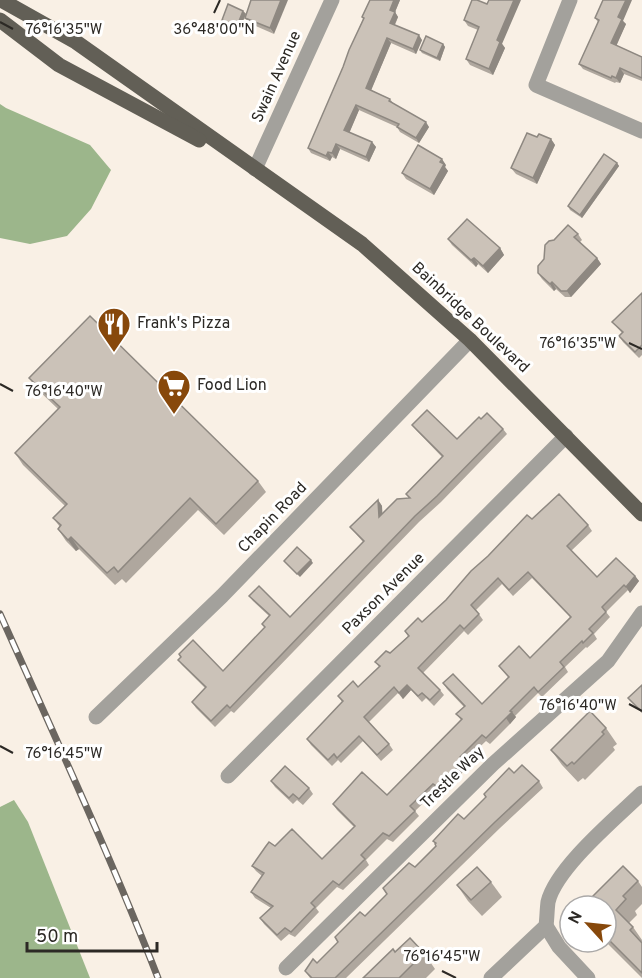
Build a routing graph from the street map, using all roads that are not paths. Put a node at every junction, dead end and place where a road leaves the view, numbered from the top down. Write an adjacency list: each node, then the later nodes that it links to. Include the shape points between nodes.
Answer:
1 (1, 0): 6 (main road, Bainbridge Boulevard, via 76,42)
2 (332, 0): 6 (street, Swain Avenue)
3 (570, 0): 5 (street, via 536,85)
4 (0, 20): 6 (main road, Bainbridge Boulevard, via 59,65)
5 (642, 131)
6 (255, 169): 7 (main road, Bainbridge Boulevard, via 362,244)
7 (470, 340): 8 (main road, Bainbridge Boulevard); 11 (street, Chapin Road, via 246,571)
8 (566, 436): 9 (main road, Bainbridge Boulevard); 12 (street, Paxson Avenue)
9 (642, 514)
10 (642, 613): 15 (street, Trestle Way, via 608,661 493,764)
11 (96, 717)
12 (228, 776)
13 (642, 793): 14 (street, via 577,856 558,880 548,901)
14 (546, 926): 16 (street); 17 (street, via 559,947)
15 (286, 968)
16 (491, 978)
17 (588, 978)

